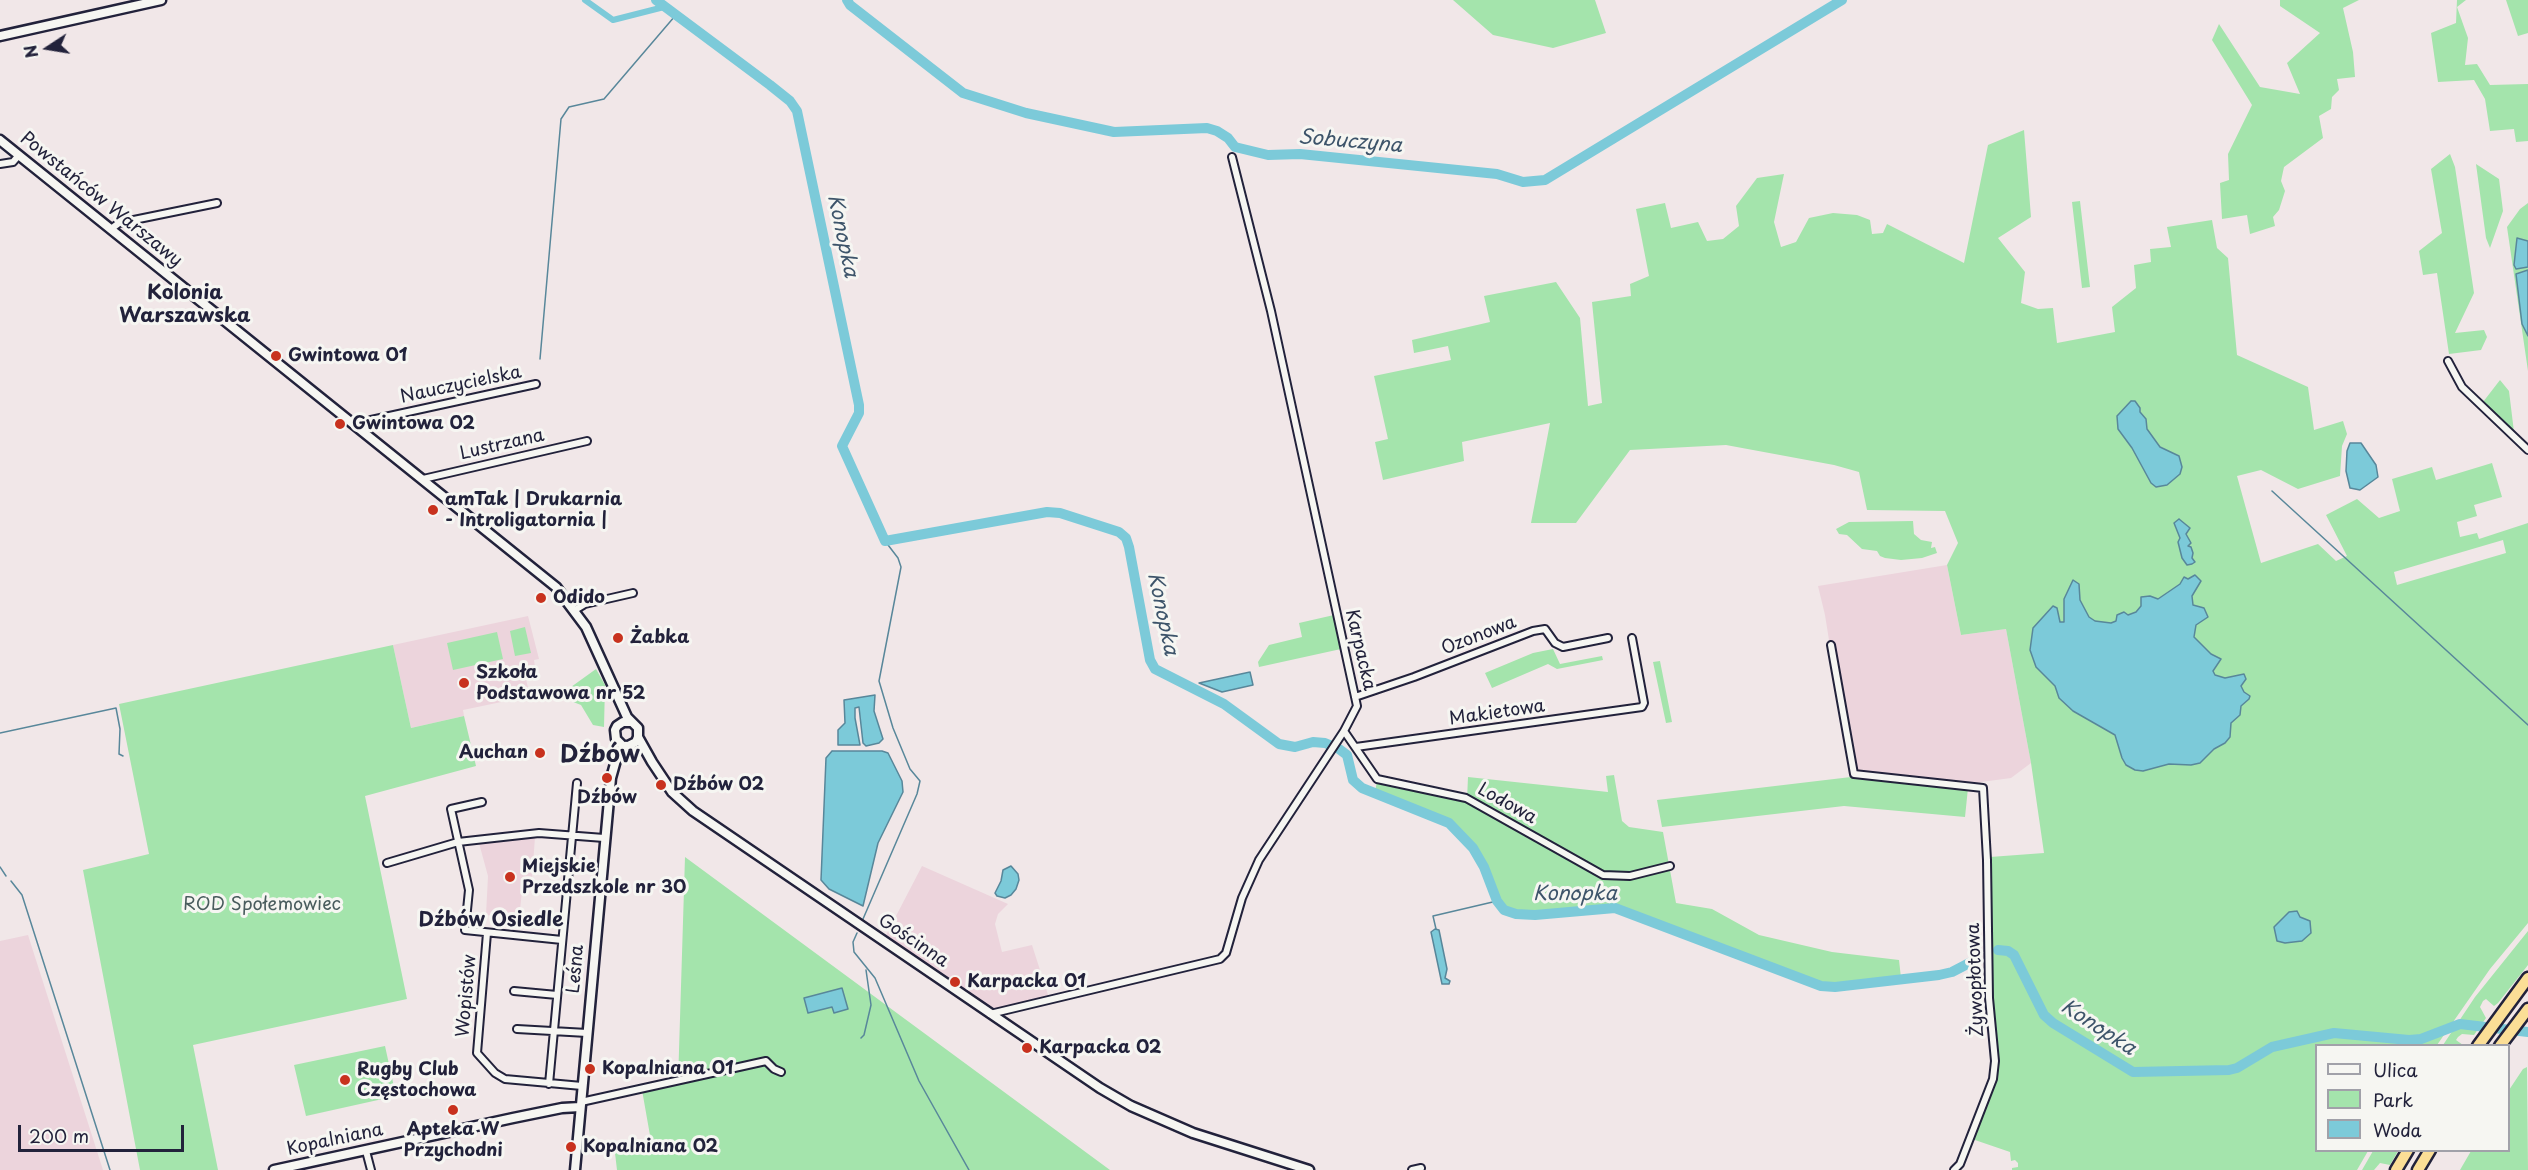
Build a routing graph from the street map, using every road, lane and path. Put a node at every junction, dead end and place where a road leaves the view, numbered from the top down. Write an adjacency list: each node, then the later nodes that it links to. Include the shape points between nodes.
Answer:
1 (161, 0): 2 (main road)
2 (0, 36)
3 (0, 140): 4 (main road, Powstańców Warszawy)
4 (19, 155): 6 (street, via 12,162); 8 (main road, Powstańców Warszawy)
5 (1232, 157): 20 (street, Karpacka, via 1271,311)
6 (0, 164)
7 (217, 203): 8 (street, via 119,223)
8 (111, 229): 11 (main road, Powstańców Warszawy)
9 (2448, 360): 13 (street, via 2462,387)
10 (536, 384): 11 (street, Nauczycielska, via 371,420)
11 (360, 427): 14 (main road, Powstańców Warszawy)
12 (587, 441): 14 (street, Lustrzana)
13 (2528, 450)
14 (423, 479): 16 (main road, Powstańców Warszawy, via 556,587)
15 (633, 593): 16 (street)
16 (575, 610): 21 (main road, Powstańców Warszawy, via 597,648)
17 (1608, 638): 20 (street, Ozonowa, via 1563,647 1545,629 1533,631)
18 (1632, 638): 27 (street, Makietowa, via 1642,707)
19 (1831, 645): 62 (street, Żywopłotowa, via 1854,774 1983,789 1995,1061 1993,1079 1960,1164)
20 (1355, 697): 24 (street, Karpacka, via 1357,706)
21 (619, 701): 22 (main road, Powstańców Warszawy); 23 (main road, Powstańców Warszawy)
22 (630, 722): 23 (main road); 26 (main road, via 638,728)
23 (620, 723): 25 (main road, via 615,730)
24 (1344, 731): 27 (street, Lodowa); 42 (street, Karpacka, via 1259,860 1242,898 1226,953 1220,958)
25 (617, 741): 26 (main road); 28 (main road, Leśna)
26 (632, 743): 28 (main road, Leśna, via 619,752); 42 (main road, Gościnna, via 693,811)
27 (1356, 747): 35 (street, Lodowa, via 1377,779 1466,798 1603,875 1630,876)
28 (612, 771): 32 (main road, Leśna)
29 (577, 783): 31 (street)
30 (482, 802): 33 (street, via 451,809)
31 (573, 836): 32 (street); 33 (street, via 539,833); 37 (street)
32 (604, 838): 45 (main road, Leśna)
33 (458, 842): 34 (street); 36 (street, via 469,890 465,930)
34 (387, 862)
35 (1670, 866)
36 (487, 933): 37 (street); 49 (street, Wopistów, via 477,1053 505,1079)
37 (562, 940): 40 (street)
38 (2528, 978): 46 (highway)
39 (514, 991): 40 (street)
40 (557, 994): 44 (street)
41 (2527, 1010): 47 (highway)
42 (990, 1014): 60 (main road, Gościnna, via 1131,1106 1193,1133)
43 (517, 1029): 44 (street)
44 (553, 1031): 45 (street); 49 (street)
45 (587, 1033): 50 (main road, Leśna)
46 (2480, 1042)
47 (2502, 1044)
48 (781, 1072): 51 (street, via 766,1061)
49 (549, 1083): 50 (street, Wopistów)
50 (582, 1086): 51 (main road, Leśna)
51 (580, 1104): 52 (main road, Kopalniana); 59 (main road, Leśna)
52 (366, 1151): 55 (main road, Kopalniana); 58 (street)
53 (2407, 1152): 63 (highway)
54 (2429, 1153): 64 (highway)
55 (307, 1166): 57 (main road, Kopalniana)
56 (1421, 1168): 61 (street)
57 (274, 1170)
58 (371, 1170)
59 (575, 1170)
60 (1309, 1170)
61 (1412, 1170)
62 (1954, 1170)
63 (2396, 1170)
64 (2418, 1170)

